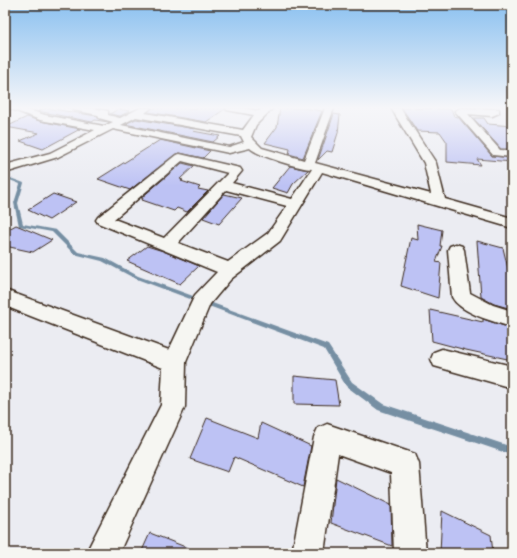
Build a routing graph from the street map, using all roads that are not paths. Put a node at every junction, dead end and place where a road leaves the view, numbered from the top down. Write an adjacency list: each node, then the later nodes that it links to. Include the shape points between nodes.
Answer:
1 (97, 134): 11 (street, via 54,155)
2 (142, 134): 8 (street, via 229,150)
3 (226, 134): 8 (street)
4 (248, 134): 8 (street)
5 (323, 134): 10 (street)
6 (411, 134): 13 (street, via 430,163)
7 (480, 134): 9 (street, via 497,153)
8 (249, 139): 10 (street, via 258,150)
9 (512, 154)
10 (314, 167): 13 (street); 14 (street)
11 (5, 169)
12 (224, 185): 14 (street); 16 (street); 16 (street, via 236,171 180,157 103,220)
13 (439, 201): 15 (street)
14 (295, 204): 18 (street, via 274,237)
15 (512, 223)
16 (167, 245): 18 (street)
17 (456, 250): 20 (street, via 461,297 487,311)
18 (230, 270): 22 (street, via 199,307)
19 (5, 298): 22 (street)
20 (512, 319)
21 (442, 359): 23 (street)
22 (175, 362): 24 (street, via 173,407)
23 (512, 377)
24 (102, 553)
25 (308, 553): 26 (street, via 327,437 405,464)
26 (410, 553)

